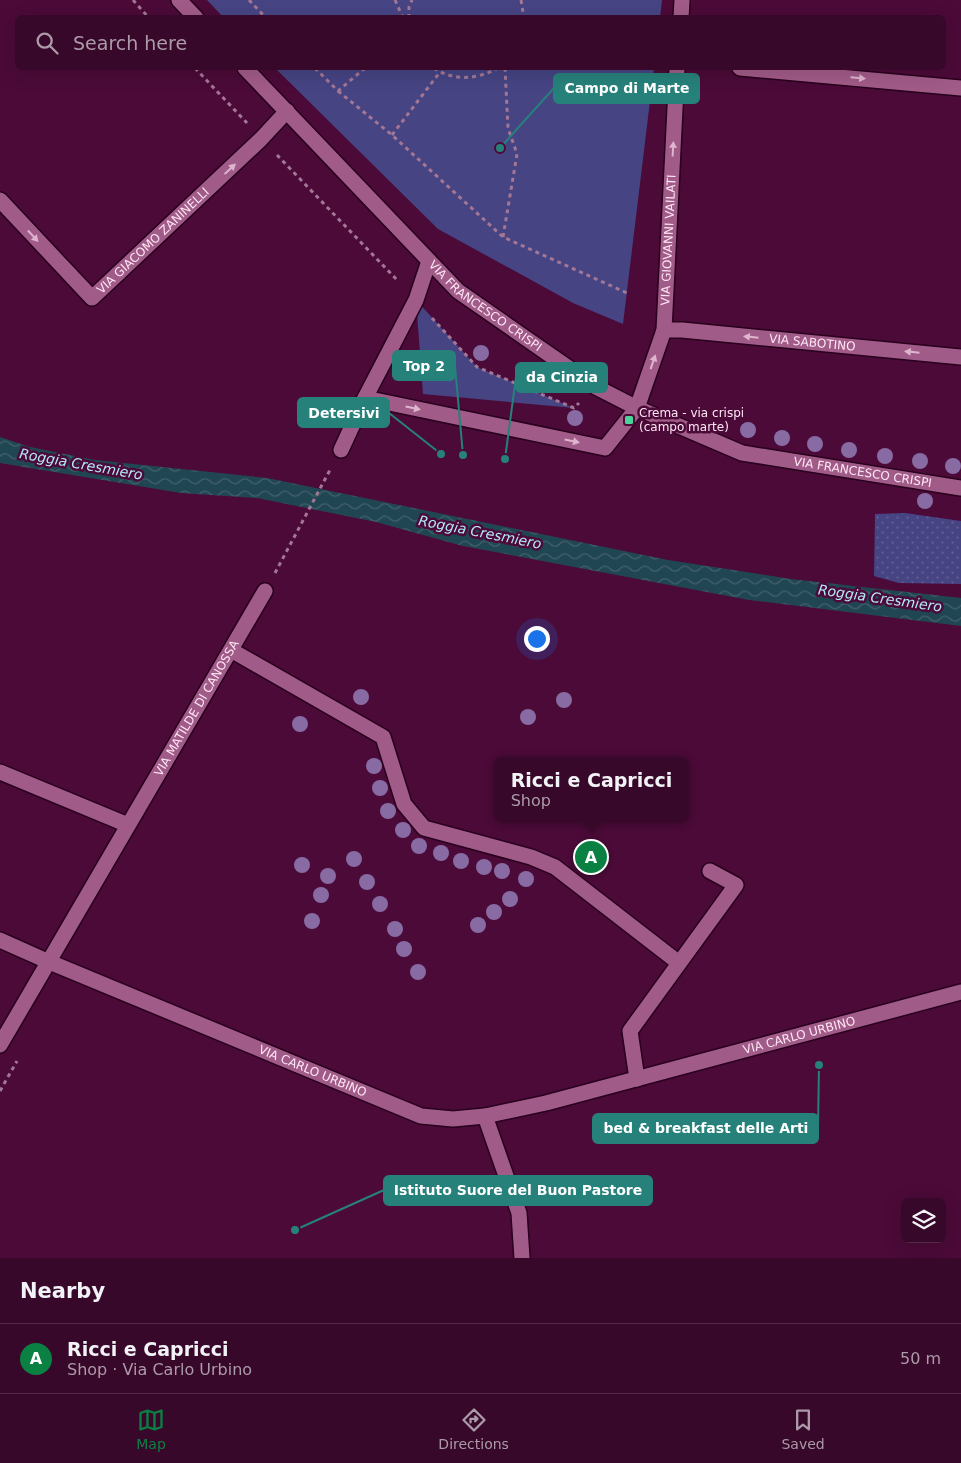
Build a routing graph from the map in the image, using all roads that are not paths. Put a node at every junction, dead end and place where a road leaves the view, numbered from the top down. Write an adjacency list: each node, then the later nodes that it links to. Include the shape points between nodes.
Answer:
1 (179, 0): 3 (street)
2 (682, 0): 4 (street)
3 (193, 15)
4 (681, 15)
5 (247, 70): 9 (street, VIA FRANCESCO CRISPI)
6 (677, 70): 12 (street, VIA GIOVANNI VAILATI, one-way to 6)
7 (762, 70): 8 (street, one-way to 8)
8 (961, 88)
9 (288, 111): 10 (street, VIA GIACOMO ZANINELLI, one-way to 9, via 92,298); 11 (street, VIA FRANCESCO CRISPI)
10 (0, 200)
11 (429, 261): 14 (street, via 416,300); 15 (street, VIA FRANCESCO CRISPI, via 458,291 596,387)
12 (664, 330): 13 (street, VIA SABOTINO, one-way to 12); 15 (street, VIA GIOVANNI VAILATI, one-way to 12)
13 (961, 357)
14 (365, 398): 15 (street, VIA GIOVANNI VAILATI, one-way to 15, via 605,448); 16 (street)
15 (637, 408): 17 (street, VIA FRANCESCO CRISPI, via 742,453)
16 (341, 450)
17 (961, 488)
18 (265, 591): 19 (street, VIA MATILDE DI CANOSSA)
19 (231, 650): 21 (street, VIA MATILDE DI CANOSSA); 25 (street, via 383,737 404,804 424,828 531,856 555,867)
20 (0, 772): 21 (street)
21 (128, 825): 24 (street, VIA MATILDE DI CANOSSA)
22 (710, 870): 25 (street, via 736,885)
23 (0, 940): 24 (street, VIA CARLO URBINO)
24 (47, 962): 27 (street, VIA MATILDE DI CANOSSA); 29 (street, VIA CARLO URBINO, via 421,1116 452,1119)
25 (679, 963): 28 (street, via 630,1031)
26 (961, 992): 28 (street, VIA CARLO URBINO)
27 (0, 1045)
28 (637, 1079): 29 (street, VIA CARLO URBINO)
29 (485, 1116): 30 (street, via 519,1212)
30 (522, 1258)

